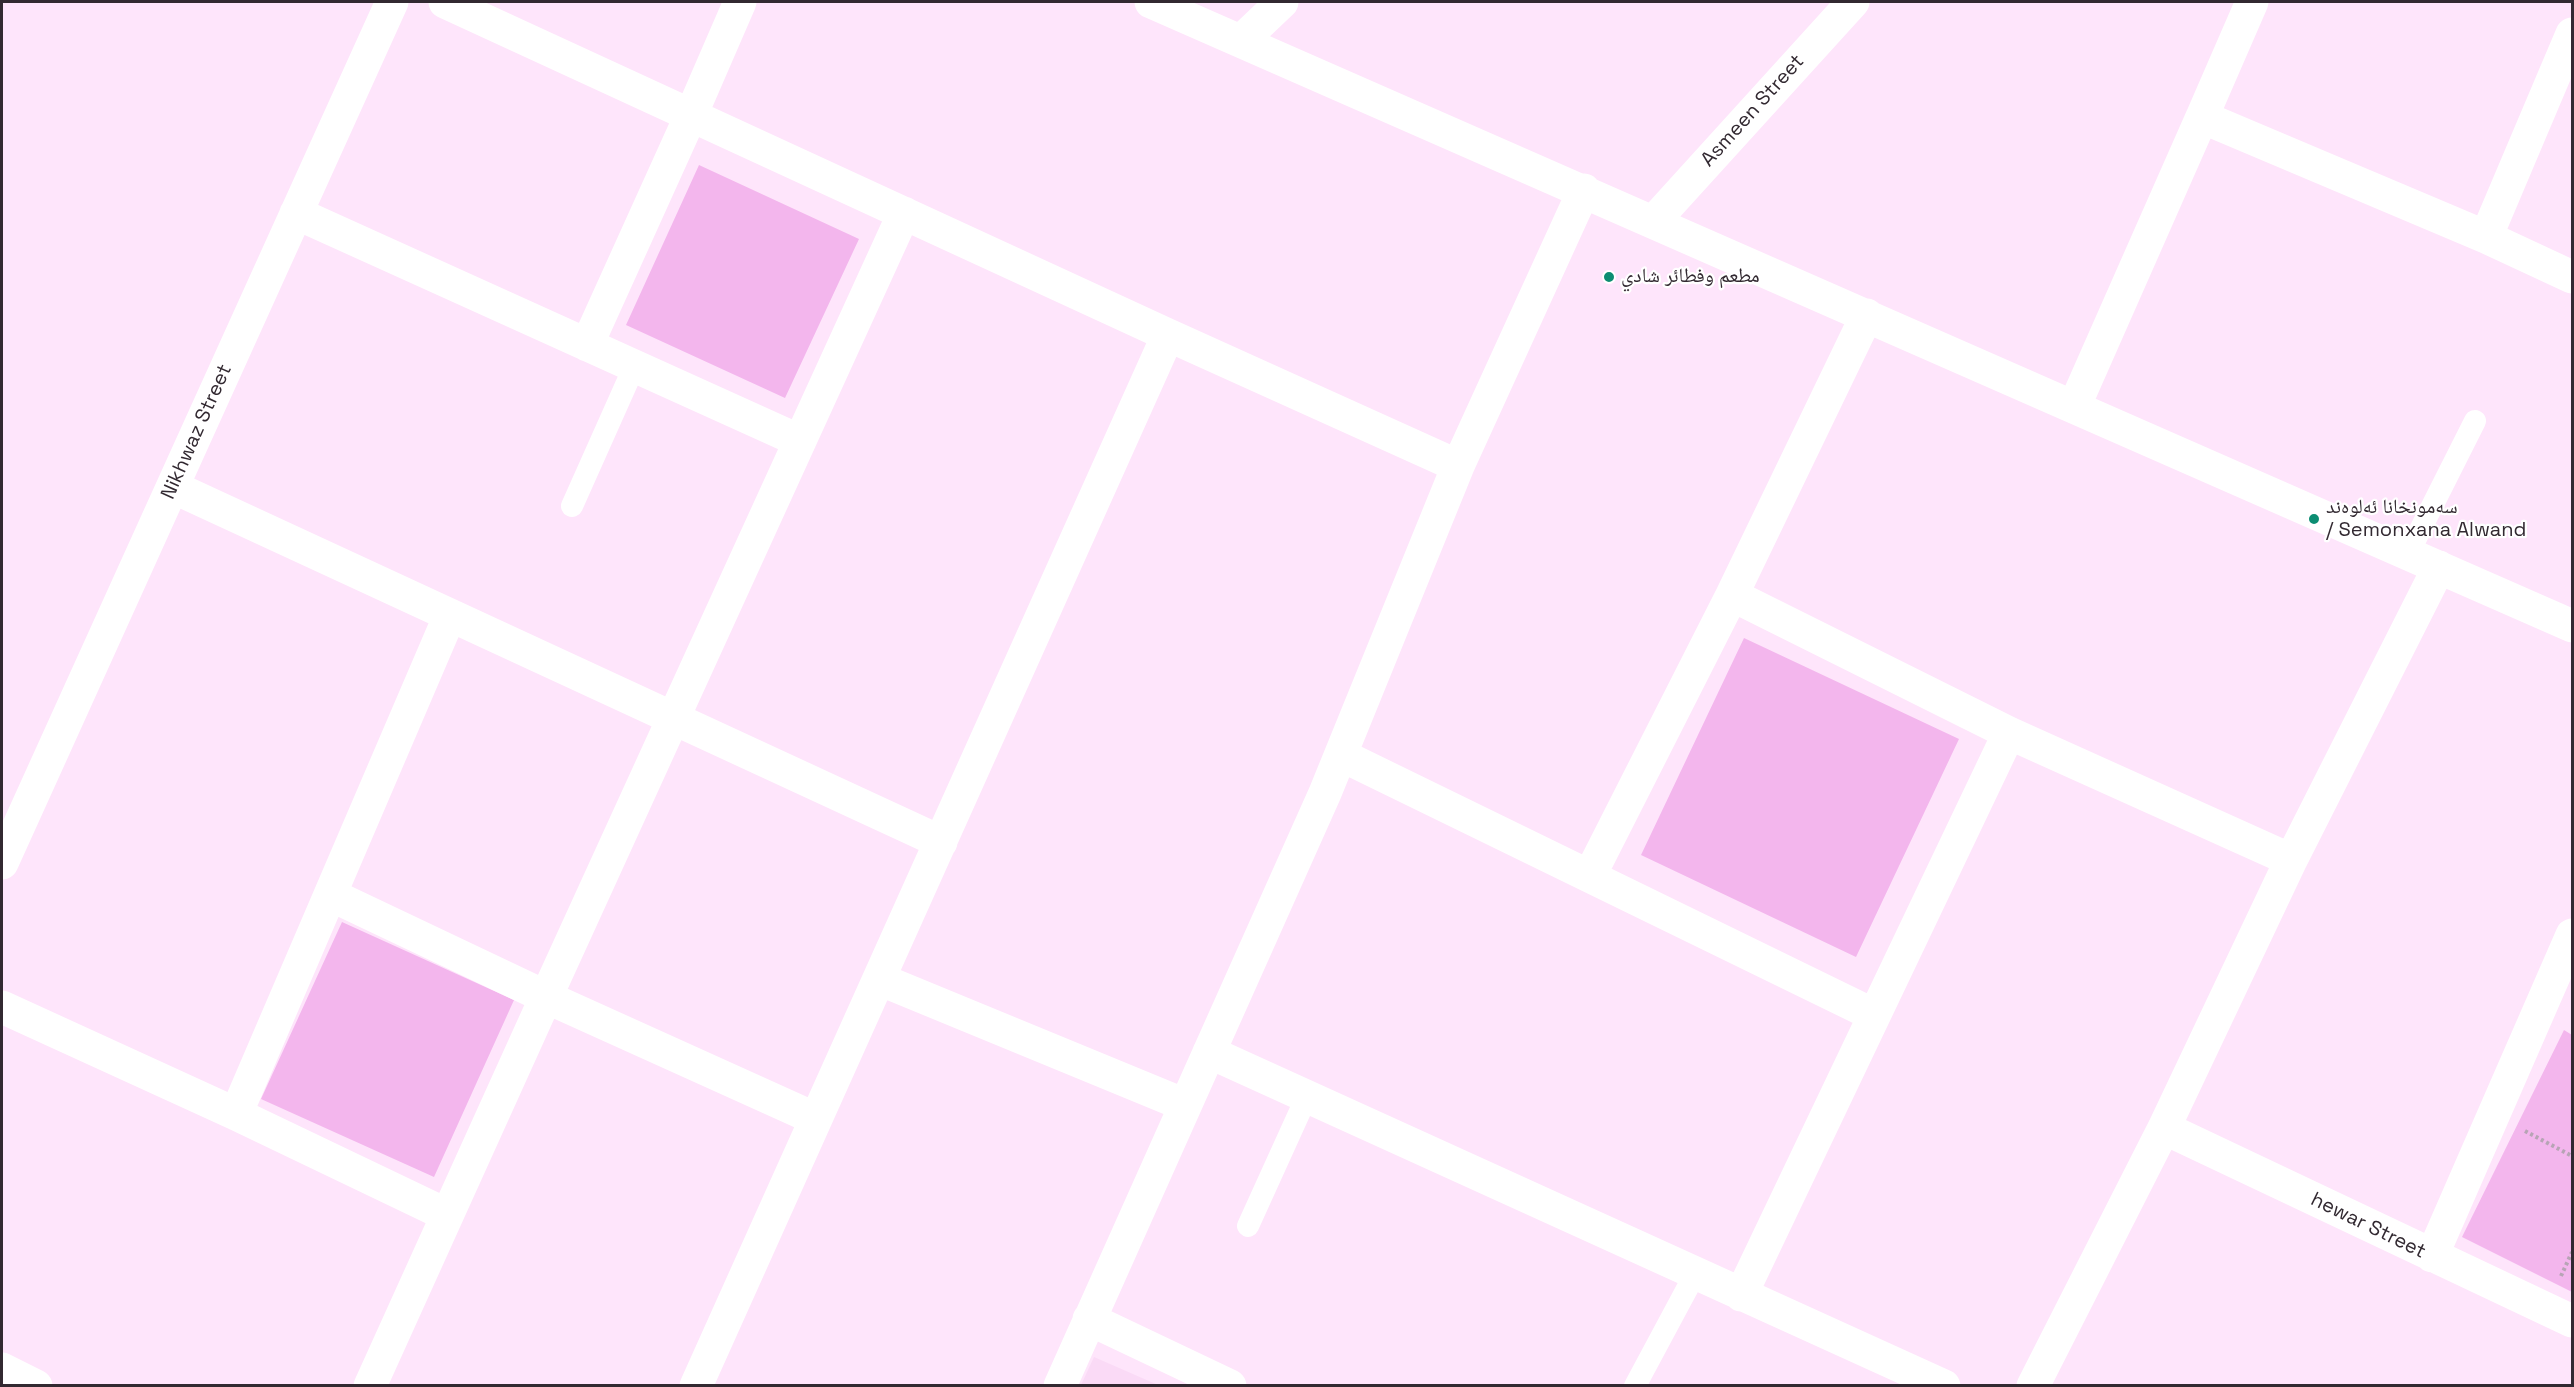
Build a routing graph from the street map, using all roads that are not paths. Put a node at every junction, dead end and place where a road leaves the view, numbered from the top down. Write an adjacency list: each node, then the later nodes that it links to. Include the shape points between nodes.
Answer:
1 (392, 2): 13 (street, Nikhwaz Street)
2 (445, 2): 10 (street)
3 (740, 2): 10 (street)
4 (1151, 2): 9 (street)
5 (1282, 2): 9 (street)
6 (1853, 2): 15 (street, Asmeen Street)
7 (2252, 2): 11 (street)
8 (2572, 34): 16 (street)
9 (1241, 41): 12 (street)
10 (691, 115): 14 (street); 20 (street)
11 (2202, 117): 16 (street); 22 (street)
12 (1584, 190): 15 (street); 25 (street)
13 (296, 213): 20 (street); 26 (street, Nikhwaz Street)
14 (904, 213): 19 (street); 24 (street)
15 (1654, 221): 18 (street)
16 (2486, 237): 17 (street)
17 (2572, 277)
18 (1867, 315): 22 (street); 30 (street)
19 (1168, 335): 25 (street); 36 (street)
20 (587, 345): 21 (street)
21 (634, 367): 24 (street); 27 (lane)
22 (2074, 407): 28 (street)
23 (2475, 421): 28 (lane)
24 (800, 441): 33 (street)
25 (1458, 466): 35 (street)
26 (172, 487): 31 (street); 38 (street, Nikhwaz Street)
27 (572, 506)
28 (2408, 554): 29 (street)
29 (2439, 567): 32 (street); 37 (street)
30 (1732, 595): 34 (street); 39 (street)
31 (450, 615): 33 (street); 40 (street)
32 (2572, 626)
33 (673, 718): 36 (street); 44 (street)
34 (2008, 734): 37 (street); 46 (street)
35 (1341, 755): 39 (street); 47 (street)
36 (941, 842): 42 (street)
37 (2291, 860): 52 (street)
38 (2, 863)
39 (1590, 875): 46 (street)
40 (331, 895): 44 (street); 50 (street)
41 (2572, 935): 43 (street)
42 (879, 979): 49 (street); 51 (street)
43 (2562, 986): 55 (street)
44 (546, 997): 51 (street); 53 (street)
45 (2, 1007): 50 (street)
46 (1874, 1015): 57 (street)
47 (1209, 1052): 48 (street); 49 (street)
48 (1307, 1096): 54 (lane); 56 (street)
49 (1185, 1104): 58 (street)
50 (236, 1114): 53 (street)
51 (816, 1119): 64 (street)
52 (2164, 1128): 55 (street, hewar Street); 69 (street)
53 (447, 1215): 63 (street)
54 (1248, 1226)
55 (2432, 1256): 59 (street, hewar Street)
56 (1695, 1274): 57 (street); 67 (lane)
57 (1742, 1295): 61 (street)
58 (1089, 1319): 65 (street); 66 (street)
59 (2572, 1321)
60 (2, 1369): 62 (street)
61 (1902, 1376): 68 (street)
62 (36, 1386)
63 (370, 1386)
64 (696, 1386)
65 (1060, 1386)
66 (1230, 1386)
67 (1635, 1386)
68 (1944, 1386)
69 (2033, 1386)

